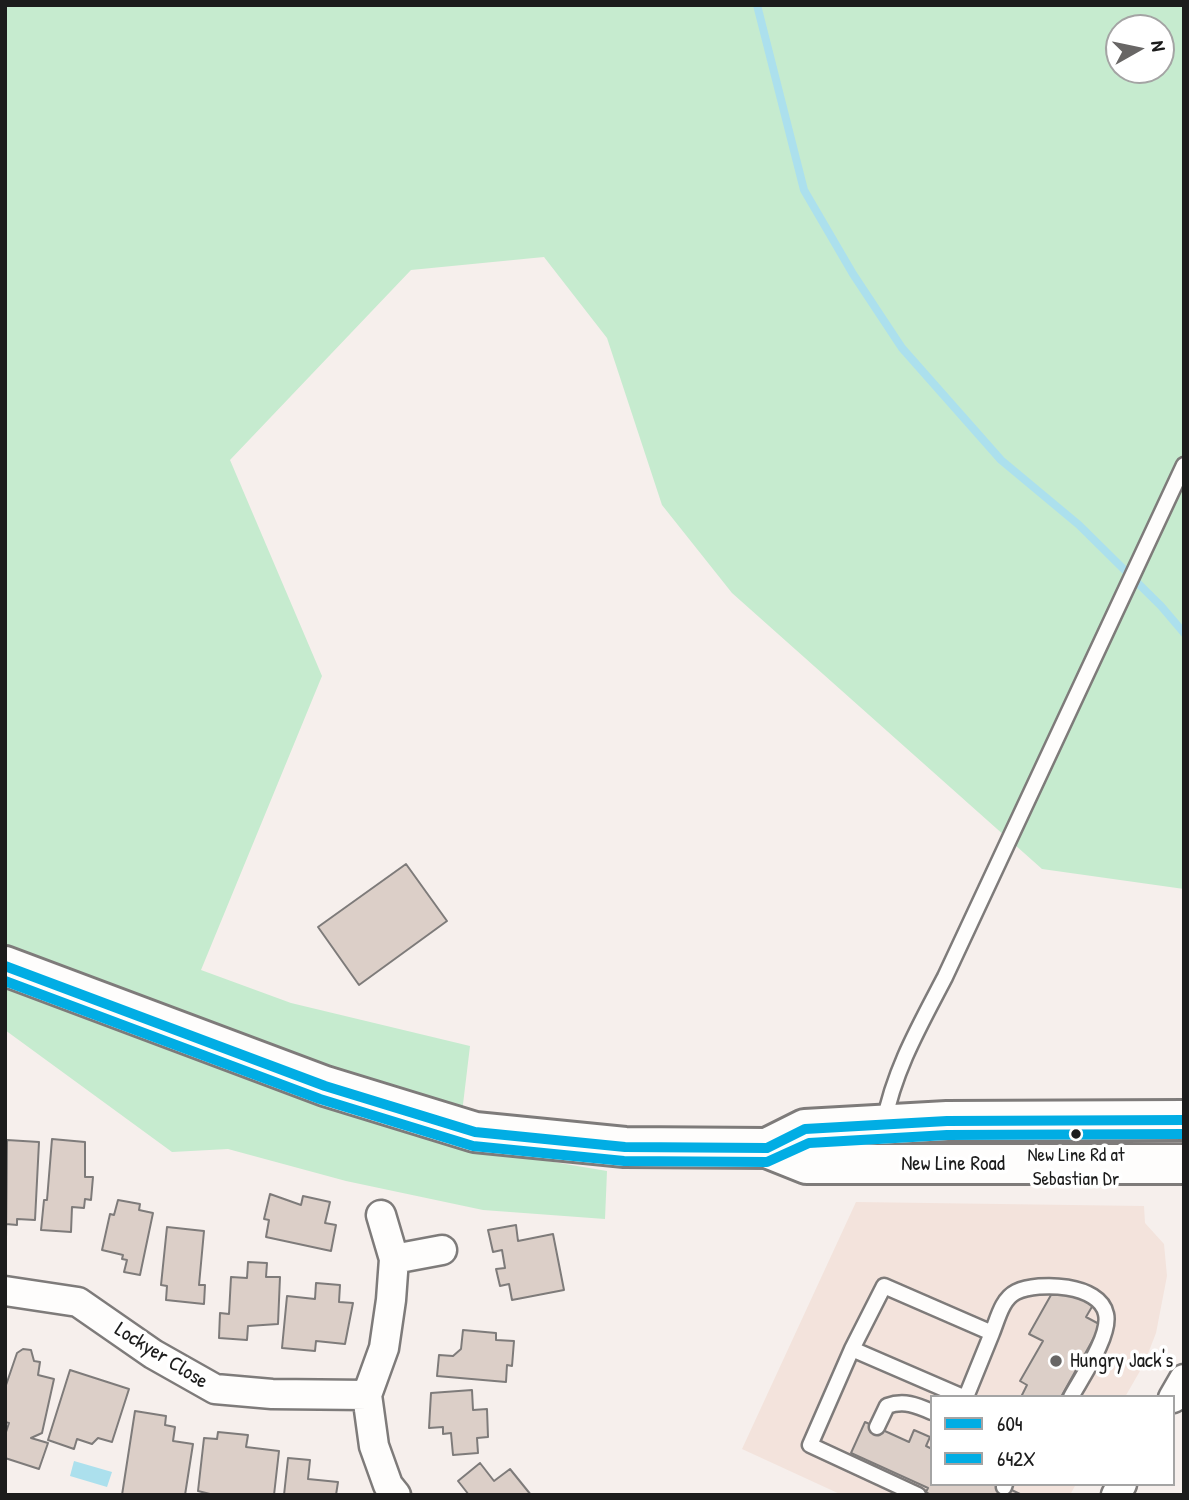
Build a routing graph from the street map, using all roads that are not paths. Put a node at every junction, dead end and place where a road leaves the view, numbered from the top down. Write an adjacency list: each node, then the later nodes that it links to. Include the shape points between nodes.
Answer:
1 (1184, 465): 4 (lane, via 945,978 904,1054)
2 (5, 966): 5 (main road, New Line Road, via 325,1086 475,1132 625,1147)
3 (1184, 1120): 4 (main road, New Line Road)
4 (884, 1125): 5 (main road, New Line Road, via 806,1129)
5 (767, 1148): 6 (main road, New Line Road, via 807,1164)
6 (1184, 1164)
7 (381, 1215): 9 (street)
8 (442, 1250): 9 (street)
9 (394, 1259): 13 (street, via 384,1348)
10 (5, 1291): 13 (street, Lockyer Close, via 78,1302 153,1354 215,1389)
11 (992, 1332): 12 (lane, via 884,1286); 15 (lane); 16 (lane, via 1004,1303 1016,1292 1062,1288 1099,1298 1107,1314 1105,1334)
12 (852, 1349): 14 (lane); 20 (lane, via 810,1445 862,1463)
13 (367, 1395): 19 (street, via 374,1446)
14 (959, 1395)
15 (965, 1395)
16 (1072, 1395)
17 (930, 1411): 18 (lane, via 898,1402 887,1406)
18 (877, 1427)
19 (396, 1495)
20 (918, 1495)

